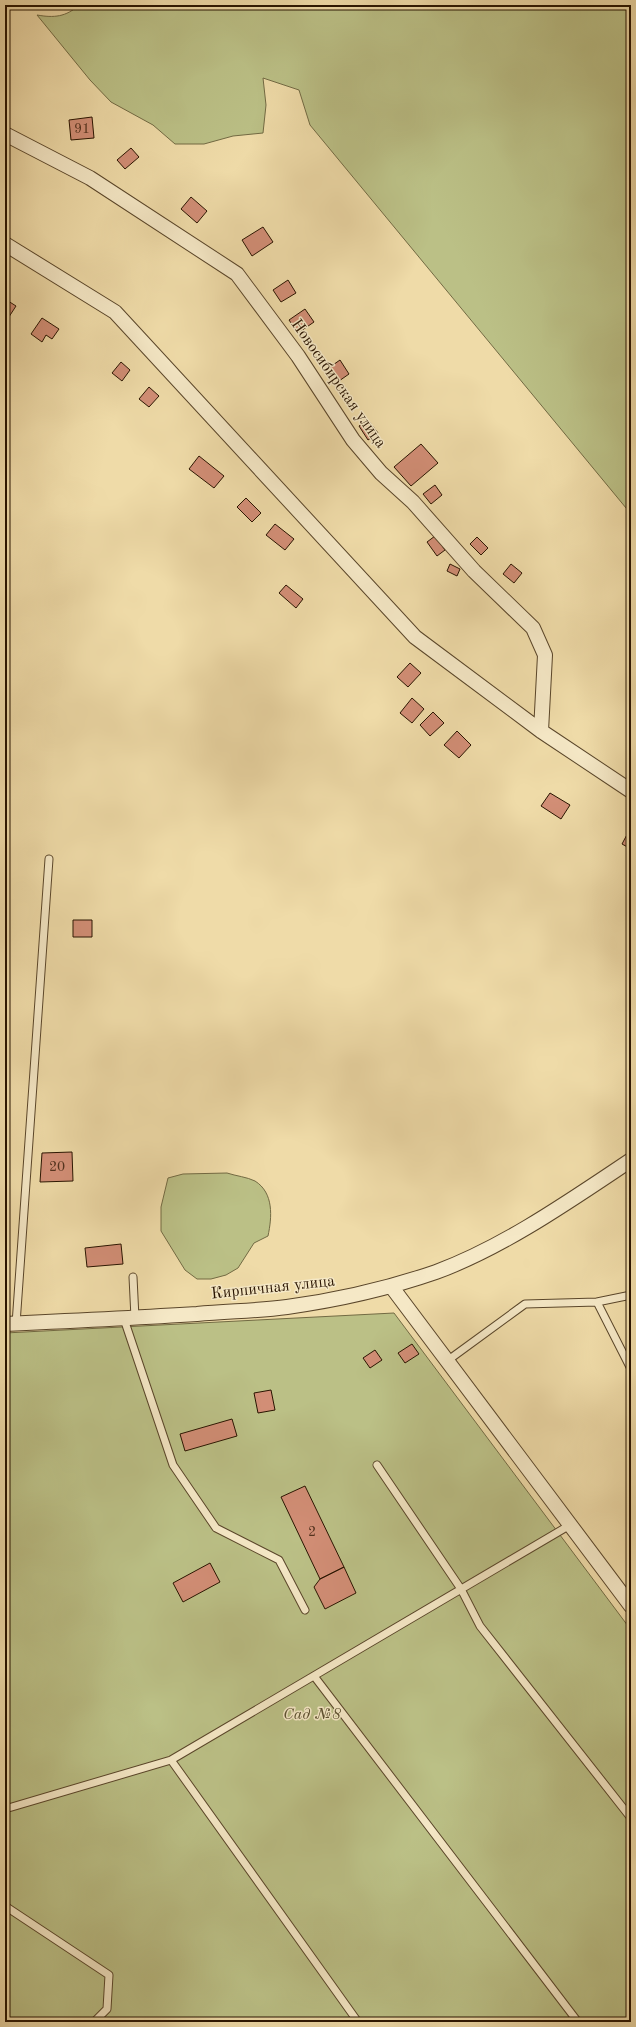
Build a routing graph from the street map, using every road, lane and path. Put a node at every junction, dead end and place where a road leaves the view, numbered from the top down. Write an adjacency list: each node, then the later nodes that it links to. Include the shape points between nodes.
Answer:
1 (5, 134): 3 (street, Новосибирская улица, via 90,178 237,274 298,356 353,440 381,472 413,502 474,571 533,628 545,655)
2 (5, 244): 3 (street, via 115,312 415,637)
3 (541, 730): 4 (street)
4 (631, 791)
5 (49, 859): 12 (lane)
6 (631, 1160): 8 (street, Кирпичная улица, via 565,1204 480,1253 437,1272)
7 (134, 1277): 11 (lane)
8 (391, 1286): 11 (street, Кирпичная улица, via 340,1299 286,1307); 13 (street)
9 (631, 1295): 10 (lane)
10 (597, 1302): 13 (lane, via 525,1304); 14 (lane)
11 (129, 1318): 12 (street, Кирпичная улица); 19 (lane, via 173,1465 216,1528 279,1560)
12 (11, 1324)
13 (447, 1361): 16 (street)
14 (631, 1369)
15 (377, 1465): 17 (lane)
16 (570, 1525): 17 (lane); 18 (street)
17 (461, 1589): 20 (lane); 23 (lane, via 480,1626)
18 (631, 1606)
19 (305, 1610)
20 (314, 1676): 21 (lane); 27 (lane)
21 (171, 1760): 22 (lane); 26 (lane)
22 (5, 1809)
23 (631, 1818)
24 (5, 1906): 25 (lane, via 109,1975 107,2009)
25 (94, 2022)
26 (358, 2022)
27 (578, 2022)

